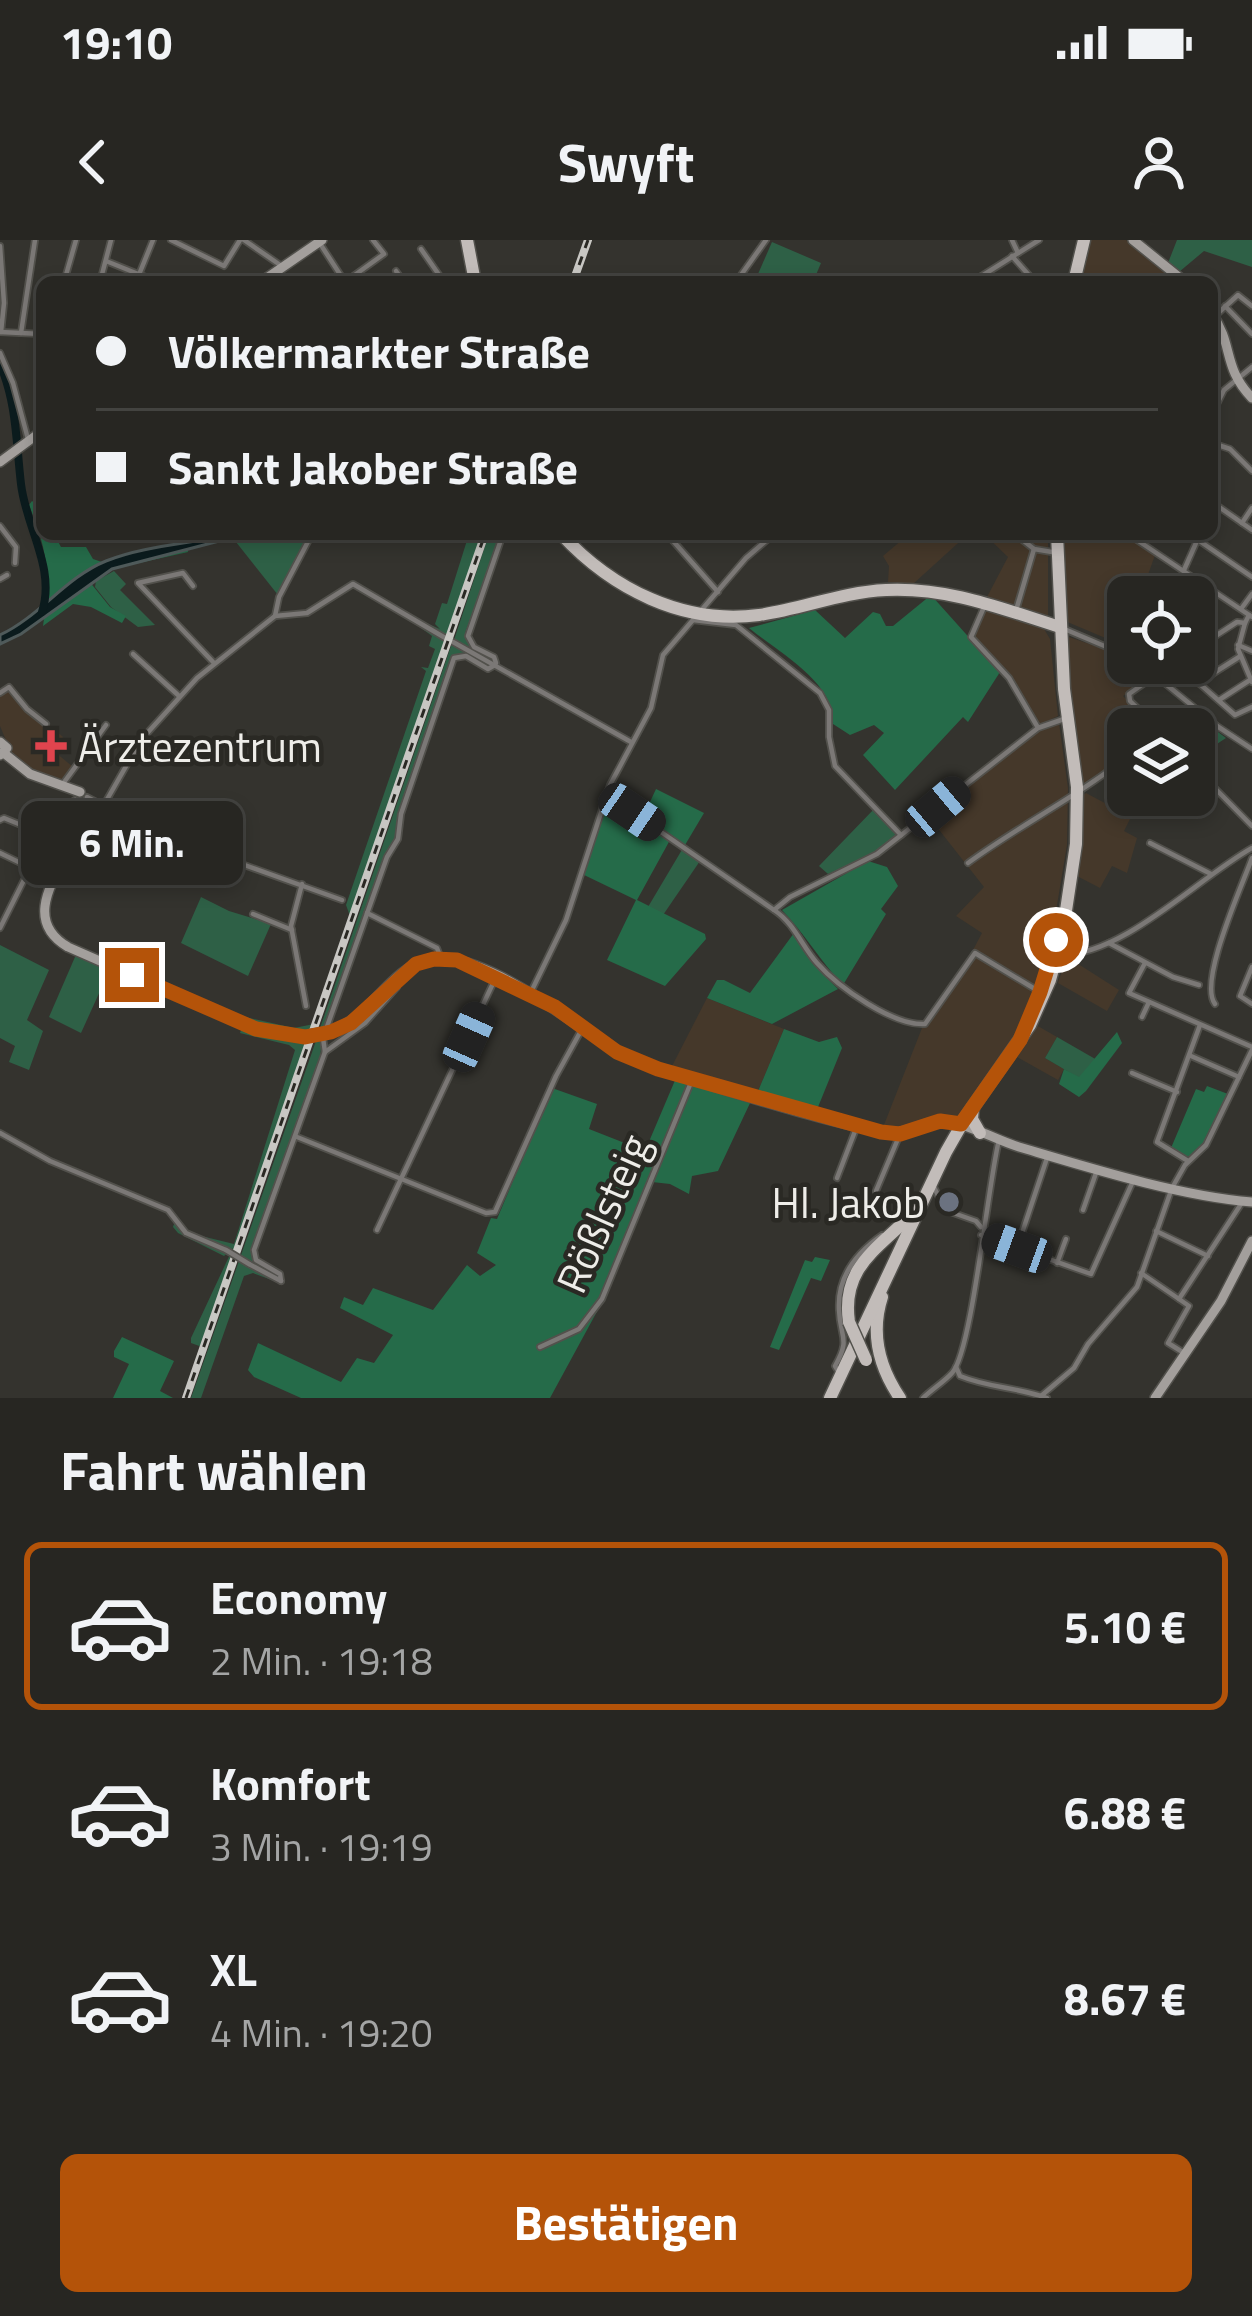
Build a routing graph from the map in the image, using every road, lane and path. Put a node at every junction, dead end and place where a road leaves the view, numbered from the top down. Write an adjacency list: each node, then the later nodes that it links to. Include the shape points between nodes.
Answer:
1 (35, 240): 41 (street)
2 (76, 240): 21 (street)
3 (111, 240): 18 (street)
4 (153, 240): 24 (street)
5 (170, 240): 6 (street, via 224,266)
6 (242, 240): 19 (street)
7 (373, 240): 27 (street, via 384,254)
8 (467, 240): 30 (main road)
9 (766, 240): 31 (street)
10 (1012, 240): 17 (street)
11 (1039, 240): 17 (street)
12 (1082, 240): 34 (main road)
13 (1133, 240): 35 (main road)
14 (317, 242): 19 (main road); 26 (street)
15 (0, 245): 40 (street)
16 (421, 249): 29 (street)
17 (1015, 255): 32 (street); 33 (street)
18 (106, 261): 22 (street); 23 (street)
19 (283, 267): 25 (main road)
20 (396, 271): 28 (street)
21 (66, 276)
22 (102, 276)
23 (134, 276)
24 (139, 276)
25 (270, 276)
26 (341, 276)
27 (353, 276)
28 (400, 276)
29 (440, 276)
30 (474, 276)
31 (740, 276)
32 (982, 276)
33 (1031, 276)
34 (1073, 276)
35 (1178, 276)
36 (1249, 303): 37 (street, via 1238,295)
37 (1225, 306): 38 (street); 43 (street)
38 (1218, 312)
39 (1218, 323): 46 (main road)
40 (1, 332): 41 (street)
41 (21, 333): 42 (street)
42 (36, 334)
43 (1252, 334)
44 (0, 353): 51 (street)
45 (1252, 367): 46 (street)
46 (1234, 380): 47 (main road); 48 (street)
47 (1252, 398)
48 (1218, 401)
49 (36, 436): 51 (main road)
50 (1218, 445): 53 (street)
51 (22, 446): 52 (main road)
52 (0, 462)
53 (1252, 471)
54 (1218, 508): 56 (street)
55 (1252, 508): 56 (street)
56 (1243, 523): 58 (street)
57 (0, 526): 70 (street, via 16,547)
58 (1252, 530)
59 (309, 540): 81 (street)
60 (501, 540): 92 (street, via 467,636)
61 (567, 540): 82 (main road, via 629,589)
62 (672, 540): 76 (street)
63 (767, 540): 76 (street)
64 (1023, 540): 68 (street)
65 (1142, 540): 71 (street)
66 (1198, 540): 71 (street)
67 (1203, 540): 73 (street)
68 (1034, 549): 69 (street); 80 (street)
69 (1054, 549): 84 (main road)
70 (15, 562)
71 (1184, 570): 79 (street)
72 (8, 575): 74 (street)
73 (1252, 578)
74 (0, 579)
75 (193, 586): 91 (street, via 185,573 138,583)
76 (718, 592): 82 (street)
77 (1252, 594): 79 (street)
78 (986, 602): 80 (main road); 82 (main road, via 883,590 760,615); 106 (street, via 971,637 1009,678)
79 (1241, 610): 83 (street)
80 (1016, 612): 84 (main road)
81 (275, 616): 91 (street); 92 (street, via 307,613 353,584)
82 (696, 617): 107 (street, via 663,655 651,708); 120 (street, via 736,625 820,693 835,766)
83 (1249, 618): 85 (street); 86 (street)
84 (1057, 626): 87 (street); 103 (main road)
85 (1215, 636)
86 (1238, 645): 88 (street); 90 (street)
87 (1107, 647)
88 (1252, 651)
89 (133, 654): 99 (street)
90 (1239, 657): 93 (street); 94 (street)
91 (214, 664): 99 (street)
92 (495, 665): 107 (street); 131 (street, via 463,655 453,660)
93 (1215, 672)
94 (1251, 681): 100 (street)
95 (1141, 684): 102 (street, via 1129,698)
96 (1168, 684): 108 (street)
97 (1198, 684): 100 (street)
98 (0, 693): 104 (street, via 10,687)
99 (179, 696): 115 (street, via 137,744)
100 (1217, 701): 101 (street, via 1237,715)
101 (1252, 707)
102 (1139, 708)
103 (1065, 719): 106 (street); 114 (main road)
104 (46, 724)
105 (106, 725): 111 (street)
106 (1038, 728): 120 (street)
107 (631, 742): 144 (street)
108 (1252, 748)
109 (2, 750): 111 (main road, via 26,772)
110 (1107, 773): 114 (street)
111 (62, 784): 113 (main road)
112 (1215, 788): 118 (street)
113 (81, 798): 115 (street); 119 (street, via 60,810); 141 (main road, bridge, via 80,826 44,907 55,938 241,1023 297,1037 361,1016)
114 (1075, 798): 124 (street); 136 (main road)
115 (105, 803): 127 (street, via 155,832)
116 (632, 812): 129 (street)
117 (0, 820): 119 (street)
118 (1252, 826)
119 (48, 836): 125 (street)
120 (902, 836): 129 (street)
121 (1150, 843): 126 (street)
122 (1252, 851): 126 (street); 146 (street, via 1216,962)
123 (0, 853): 125 (street)
124 (968, 862)
125 (31, 868): 130 (street)
126 (1211, 874): 135 (street)
127 (302, 884): 128 (street); 134 (street)
128 (342, 900)
129 (774, 910): 143 (street, via 844,988 901,1021 925,1024 975,953)
130 (4, 911): 133 (street)
131 (367, 913): 137 (street, via 437,948); 153 (street, via 322,1040)
132 (253, 914): 134 (street)
133 (0, 928)
134 (292, 930): 148 (street)
135 (1108, 943): 136 (street); 138 (street)
136 (1056, 953): 143 (main road)
137 (441, 958): 140 (main road); 141 (main road)
138 (1145, 963): 142 (street); 145 (street, via 1130,993)
139 (1252, 967): 147 (street, via 1240,996)
140 (496, 976): 144 (main road); 174 (street)
141 (396, 979): 153 (street, via 398,987 368,1020)
142 (1199, 985)
143 (1043, 993): 159 (main road)
144 (530, 994): 151 (main road)
145 (1149, 1002): 149 (street); 150 (street)
146 (1214, 1004)
147 (1252, 1004)
148 (306, 1006)
149 (1142, 1017)
150 (1200, 1025): 152 (street); 154 (street)
151 (583, 1027): 157 (main road, via 631,1059); 174 (street, via 494,1212)
152 (1252, 1048): 156 (street)
153 (325, 1052): 163 (street, bridge, via 254,1252 281,1281 184,1232 168,1210)
154 (1191, 1056): 156 (street); 158 (street)
155 (1132, 1072): 158 (street)
156 (1239, 1077): 170 (street, via 1206,1145)
157 (692, 1079): 162 (main road); 195 (street, Rößlsteig, via 602,1299 579,1329)
158 (1177, 1092): 170 (street, via 1157,1142)
159 (973, 1106): 161 (main road); 164 (main road)
160 (940, 1121): 161 (main road); 165 (main road); 167 (main road)
161 (961, 1124): 164 (main road); 167 (main road)
162 (857, 1126): 165 (main road); 173 (street)
163 (0, 1132)
164 (980, 1132): 168 (main road)
165 (900, 1134): 177 (street)
166 (297, 1138): 174 (street)
167 (952, 1141): 175 (main road)
168 (999, 1141): 169 (main road); 181 (street)
169 (1048, 1155): 171 (main road); 187 (street)
170 (1189, 1162): 176 (street)
171 (1098, 1168): 172 (main road); 180 (street)
172 (1135, 1177): 176 (main road); 189 (street, via 1093,1274)
173 (837, 1178)
174 (402, 1179): 182 (street)
175 (932, 1181): 179 (main road); 181 (street, via 945,1210)
176 (1172, 1188): 178 (main road); 184 (street)
177 (876, 1191)
178 (1248, 1202): 188 (street)
179 (917, 1208): 190 (main road); 192 (main road, via 869,1252); 198 (street, via 861,1252 844,1278 846,1340 835,1366)
180 (1083, 1210)
181 (979, 1220): 183 (street)
182 (377, 1230)
183 (981, 1231): 187 (street); 197 (street, via 971,1318)
184 (1156, 1231): 188 (street); 191 (street)
185 (1066, 1239): 189 (street)
186 (1252, 1240): 196 (main road)
187 (1017, 1248): 189 (street)
188 (1208, 1256): 193 (street)
189 (1057, 1263)
190 (891, 1266): 194 (main road); 201 (main road, via 876,1331)
191 (1141, 1273): 193 (street); 199 (street)
192 (850, 1284): 194 (main road, via 861,1272 873,1273); 201 (main road, bridge, via 849,1322 866,1360)
193 (1179, 1299): 196 (street, via 1189,1306 1168,1343)
194 (873, 1302): 198 (main road)
195 (540, 1347)
196 (1185, 1354): 203 (main road)
197 (953, 1371): 199 (street, via 988,1388); 202 (street)
198 (842, 1372): 200 (main road)
199 (1044, 1397)
200 (830, 1398)
201 (899, 1398)
202 (923, 1398)
203 (1155, 1398)

